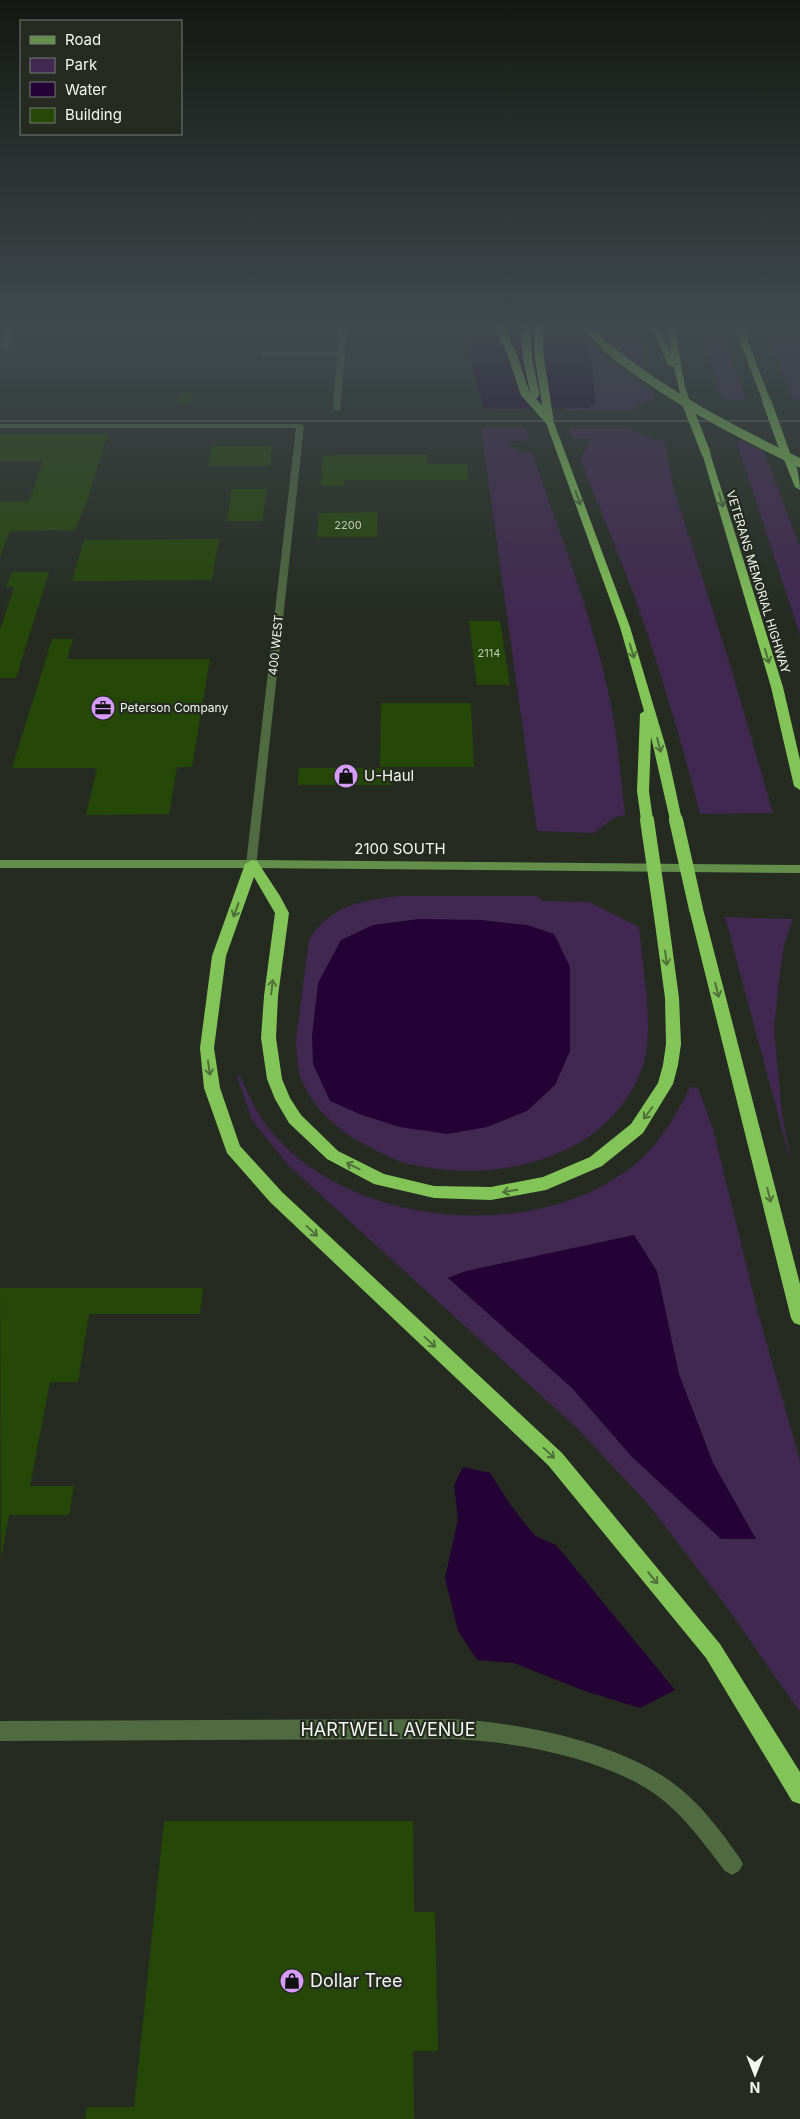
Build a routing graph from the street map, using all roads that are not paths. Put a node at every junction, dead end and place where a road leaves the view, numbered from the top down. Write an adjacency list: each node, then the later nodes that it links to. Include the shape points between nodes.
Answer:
1 (300, 426): 11 (street, 400 WEST)
2 (552, 427): 8 (highway, one-way to 8, via 625,628)
3 (696, 427): 9 (highway, VETERANS MEMORIAL HIGHWAY, one-way to 9, bridge, via 777,687)
4 (728, 427): 6 (highway, bridge)
5 (776, 427): 7 (highway, bridge)
6 (800, 463)
7 (800, 487)
8 (646, 698): 11 (highway, one-way to 11, bridge, via 643,791 672,1009 674,1052 662,1092 645,1117 626,1138 583,1169 551,1182 500,1193 433,1192 389,1182 344,1162 309,1135 291,1113 270,1065 269,1016 282,912); 13 (highway, one-way to 13, bridge)
9 (800, 786)
10 (0, 864): 11 (main road, 2100 SOUTH)
11 (252, 864): 12 (main road, 2100 SOUTH); 15 (highway, one-way to 15, via 218,956 207,1048 212,1088 233,1149 276,1197 555,1459 713,1651)
12 (800, 869)
13 (800, 1318)
14 (0, 1731): 16 (street, HARTWELL AVENUE, via 451,1729 508,1733 630,1768 666,1790 704,1825)
15 (800, 1793)
16 (732, 1864)

